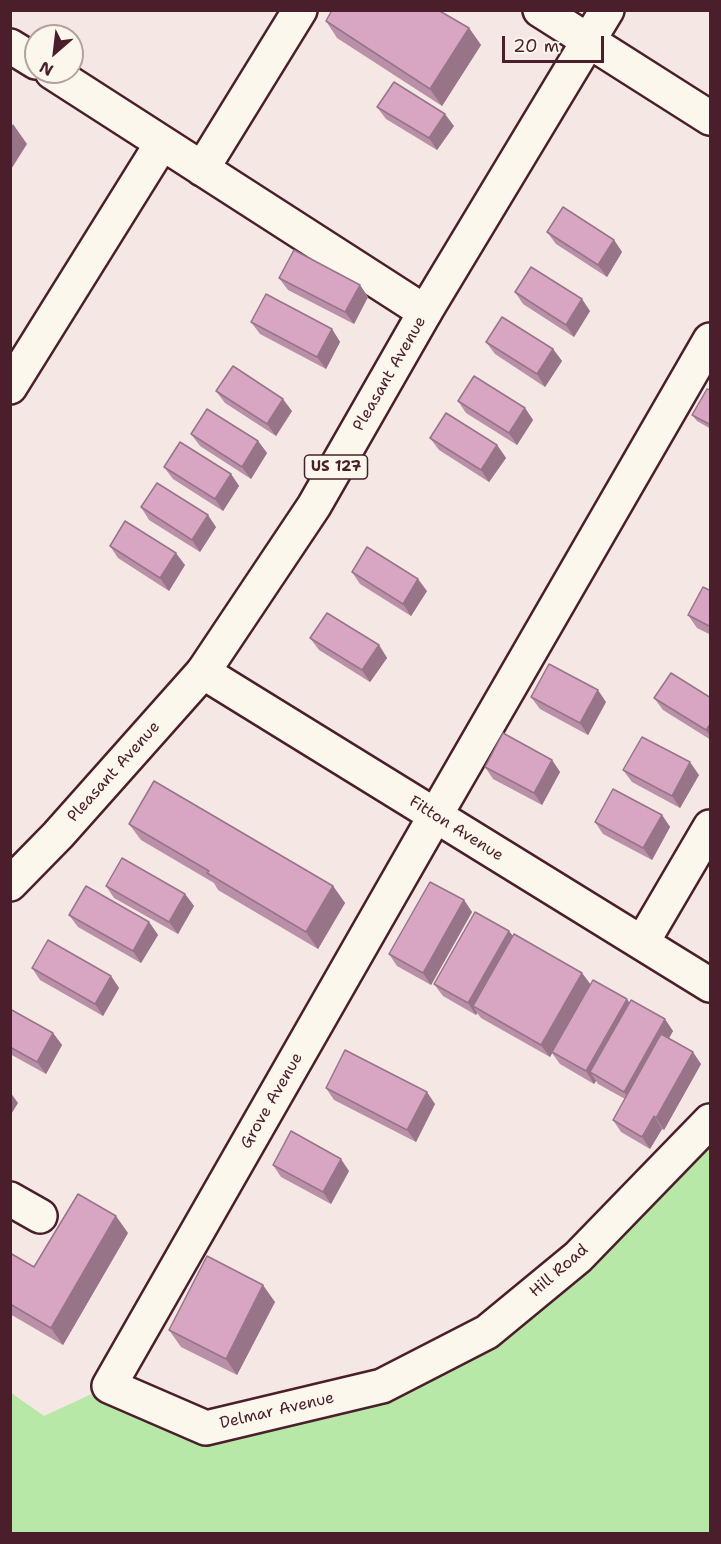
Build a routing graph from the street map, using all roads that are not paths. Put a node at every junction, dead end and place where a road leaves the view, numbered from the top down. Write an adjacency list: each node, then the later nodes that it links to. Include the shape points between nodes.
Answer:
1 (300, 10): 10 (street)
2 (540, 10): 4 (street)
3 (607, 10): 4 (street, Pleasant Avenue / US 127)
4 (589, 41): 8 (street); 11 (street, Pleasant Avenue / US 127)
5 (10, 46): 6 (street)
6 (24, 55)
7 (71, 84): 9 (street)
8 (711, 118)
9 (162, 143): 10 (street); 13 (street)
10 (202, 169): 11 (street)
11 (425, 312): 14 (street, Pleasant Avenue / US 127, via 314,506)
12 (711, 340): 15 (street, Grove Avenue)
13 (10, 387)
14 (203, 672): 15 (street, Fitton Avenue); 17 (street, Pleasant Avenue / US 127)
15 (435, 816): 18 (street, Fitton Avenue); 23 (street, Grove Avenue)
16 (711, 827): 18 (street)
17 (10, 884)
18 (642, 944): 19 (street, Fitton Avenue)
19 (711, 986)
20 (711, 1121): 24 (street, Hill Road, via 578,1257 487,1332)
21 (10, 1199): 22 (street)
22 (40, 1216)
23 (109, 1386): 24 (street, Delmar Avenue, via 206,1428)
24 (382, 1386)

